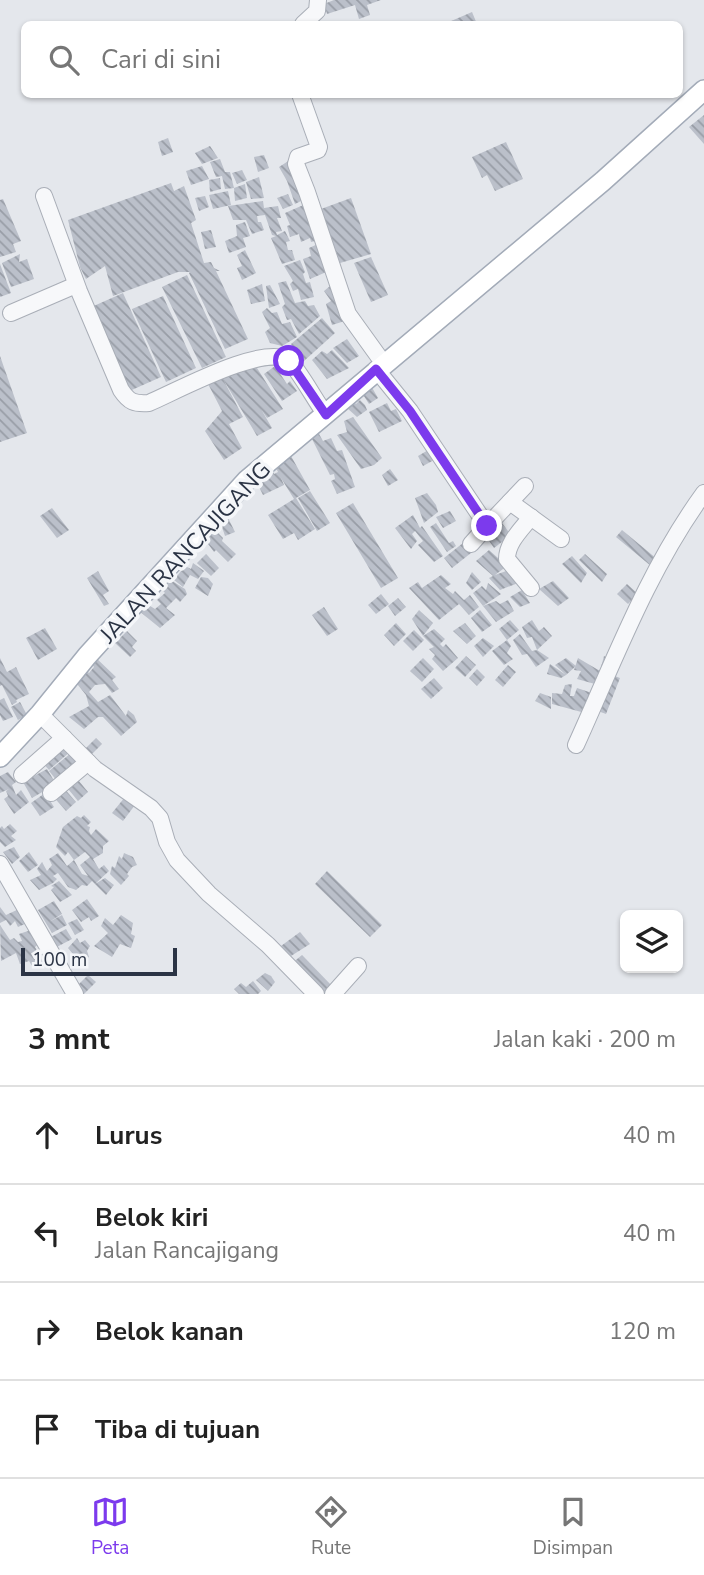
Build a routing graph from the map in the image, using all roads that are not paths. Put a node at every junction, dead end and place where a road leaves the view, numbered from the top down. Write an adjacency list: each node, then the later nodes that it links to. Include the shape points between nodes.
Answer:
1 (318, 0): 2 (street, via 316,13)
2 (307, 21)
3 (704, 90): 8 (main road, JALAN RANCAJIGANG, via 603,181)
4 (301, 98): 8 (street, via 319,148 298,157 296,164 348,314)
5 (44, 196): 6 (street)
6 (76, 285): 7 (street); 9 (street, via 128,401 149,403 246,360 277,356 289,361)
7 (11, 313)
8 (380, 367): 9 (main road, JALAN RANCAJIGANG); 14 (street)
9 (326, 415): 18 (main road, JALAN RANCAJIGANG, via 231,496)
10 (525, 486): 12 (street)
11 (704, 493): 20 (street, via 659,561)
12 (510, 502): 13 (street); 14 (street)
13 (531, 517): 15 (street); 17 (street, via 514,538 507,559)
14 (487, 526): 16 (street)
15 (561, 539)
16 (471, 544)
17 (531, 588)
18 (40, 715): 19 (street); 21 (main road, JALAN RANCAJIGANG)
19 (64, 738): 22 (street); 23 (street)
20 (576, 745)
21 (0, 757)
22 (88, 762): 24 (street); 28 (street, via 151,808 160,818 177,860)
23 (22, 775)
24 (51, 793)
25 (0, 864): 27 (street)
26 (358, 966): 29 (street)
27 (75, 994)
28 (316, 994)
29 (333, 994)

